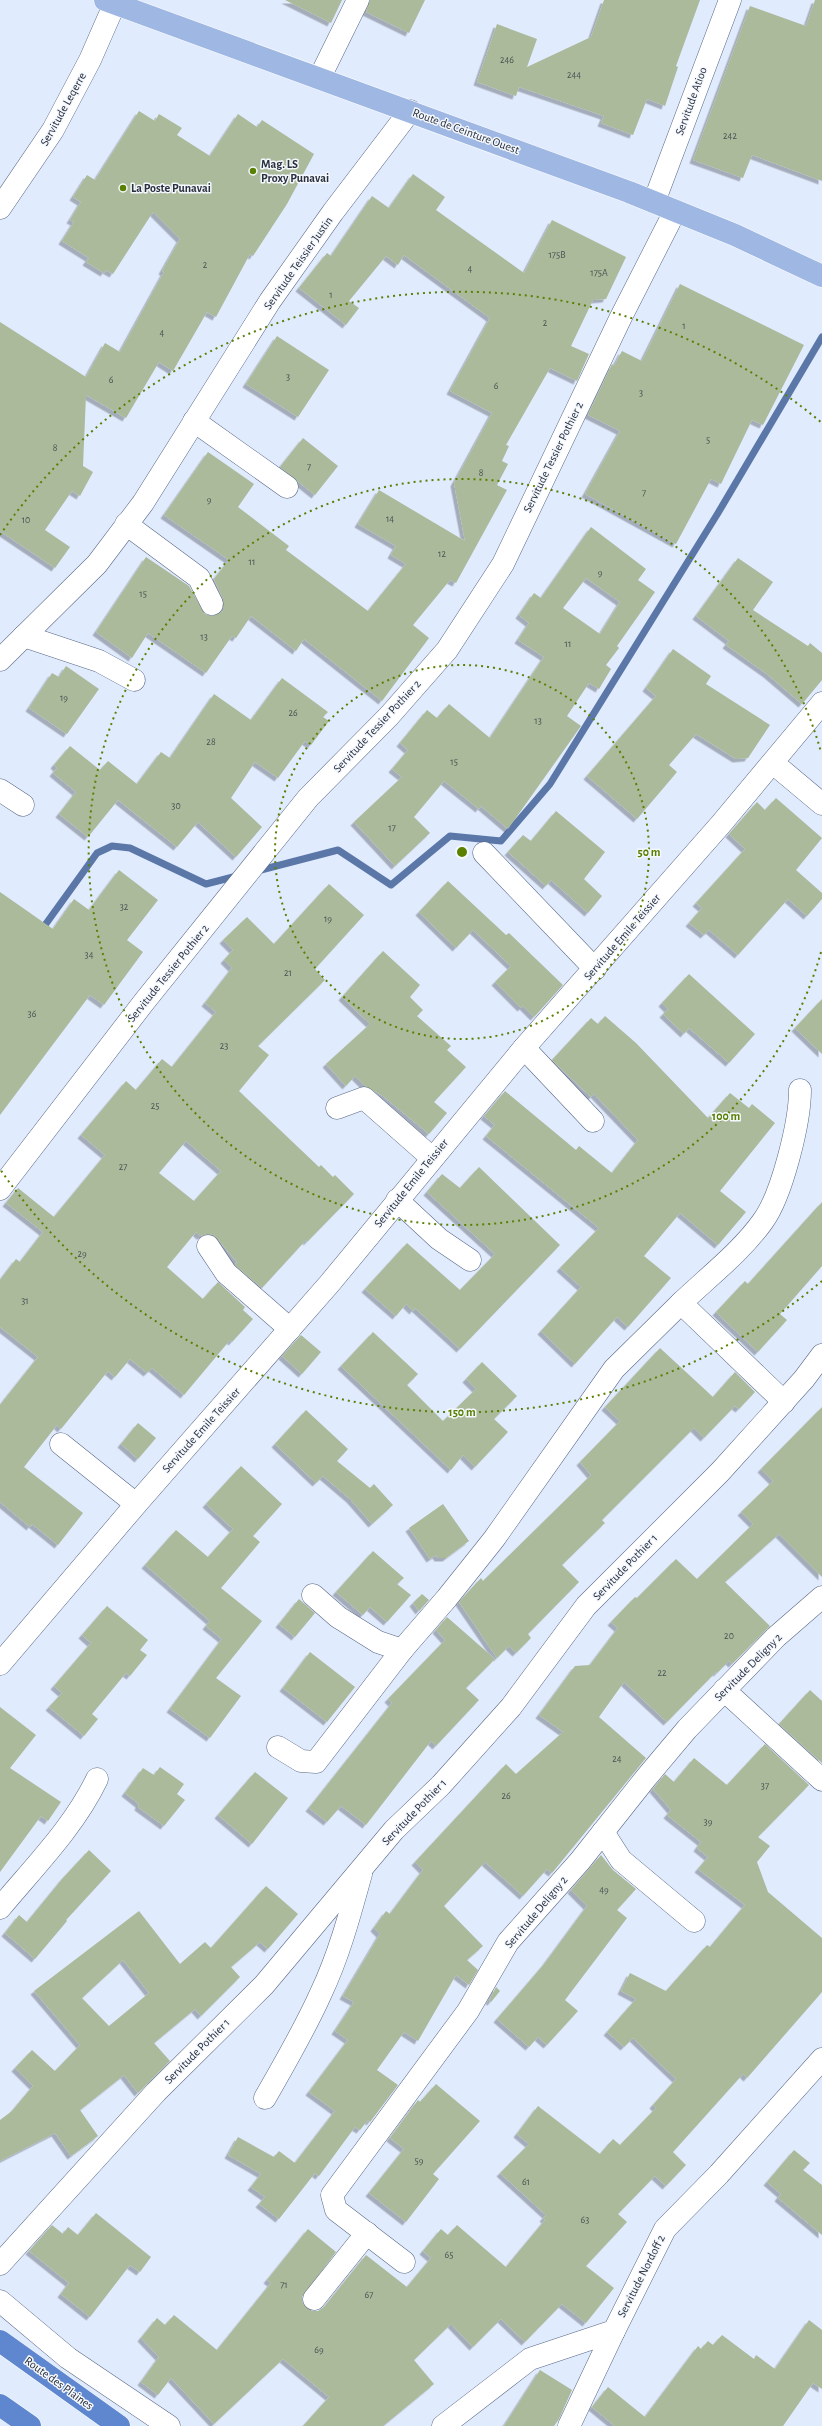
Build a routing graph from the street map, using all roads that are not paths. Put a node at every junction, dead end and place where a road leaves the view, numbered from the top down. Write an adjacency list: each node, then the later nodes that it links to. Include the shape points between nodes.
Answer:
1 (358, 0): 4 (street)
2 (730, 0): 6 (street, Servitude Atioo)
3 (110, 2): 4 (main road, Route de Ceinture Ouest); 7 (street, Servitude Leqerre, via 90,60 53,130)
4 (320, 77): 5 (main road, Route de Ceinture Ouest)
5 (410, 111): 6 (main road, Route de Ceinture Ouest); 10 (street, Servitude Teissier Justin, via 333,212 270,301)
6 (654, 202): 8 (main road, Route de Ceinture Ouest)
7 (0, 208)
8 (675, 211): 9 (main road, Route de Ceinture Ouest, via 735,235); 29 (street, Servitude Tessier Pothier 2, via 498,570 447,650 390,716 308,798 144,1002)
9 (822, 276)
10 (194, 421): 11 (street); 12 (street, Servitude Teissier Justin, via 143,503)
11 (287, 487)
12 (126, 524): 13 (street, via 199,578); 14 (street, Servitude Teissier Justin, via 97,564)
13 (212, 604)
14 (24, 636): 15 (street, Servitude Teissier Justin); 16 (street, via 98,661)
15 (0, 660)
16 (134, 680)
17 (822, 703): 18 (street, Servitude Emile Teissier)
18 (773, 763): 20 (street); 23 (street, Servitude Emile Teissier)
19 (0, 790): 21 (street)
20 (822, 804)
21 (23, 805)
22 (484, 853): 23 (street)
23 (595, 969): 24 (street, Servitude Emile Teissier)
24 (524, 1048): 27 (street); 28 (street, Servitude Emile Teissier)
25 (800, 1090): 33 (street, via 800,1110 776,1198 764,1220 746,1243)
26 (337, 1108): 28 (street, via 364,1098)
27 (593, 1121)
28 (432, 1158): 30 (street, Servitude Emile Teissier)
29 (0, 1190)
30 (398, 1200): 32 (street, via 439,1239); 34 (street, Servitude Emile Teissier)
31 (208, 1246): 34 (street, via 226,1273)
32 (470, 1260)
33 (681, 1303): 36 (street); 41 (street, via 614,1369 494,1539)
34 (290, 1329): 38 (street, Servitude Emile Teissier)
35 (822, 1355): 36 (street, Servitude Pothier 1)
36 (784, 1402): 48 (street, Servitude Pothier 1, via 720,1472 586,1606 491,1730 441,1785 394,1830)
37 (61, 1444): 38 (street)
38 (136, 1504): 42 (street, Servitude Emile Teissier)
39 (313, 1595): 41 (street, via 338,1617 378,1642)
40 (822, 1597): 43 (street, Servitude Deligny 2, via 776,1637)
41 (402, 1650): 44 (street, via 316,1762 301,1761)
42 (0, 1664)
43 (724, 1690): 46 (street); 47 (street, Servitude Deligny 2, via 645,1778)
44 (278, 1747)
45 (97, 1779): 49 (street, via 87,1799 66,1829)
46 (822, 1780)
47 (603, 1832): 50 (street, via 621,1860); 53 (street, Servitude Deligny 2, via 508,1942 468,2011 332,2195 336,2210)
48 (363, 1867): 52 (street, via 348,1921 322,1992); 55 (street, Servitude Pothier 1, via 264,1985 156,2092)
49 (0, 1908)
50 (694, 1920)
51 (822, 2059): 58 (street, Servitude Nordoff 2, via 719,2174 665,2229)
52 (265, 2098)
53 (367, 2233): 54 (street, Servitude Deligny 2); 56 (street)
54 (404, 2262)
55 (0, 2264)
56 (314, 2299)
57 (0, 2301): 63 (street, via 68,2358)
58 (614, 2331): 64 (street, Servitude Nordoff 2, via 530,2359); 65 (street)
59 (0, 2341): 62 (highway, Route des Plaines)
60 (0, 2405): 61 (highway)
61 (30, 2426)
62 (119, 2426)
63 (169, 2426)
64 (443, 2426)
65 (569, 2426)

